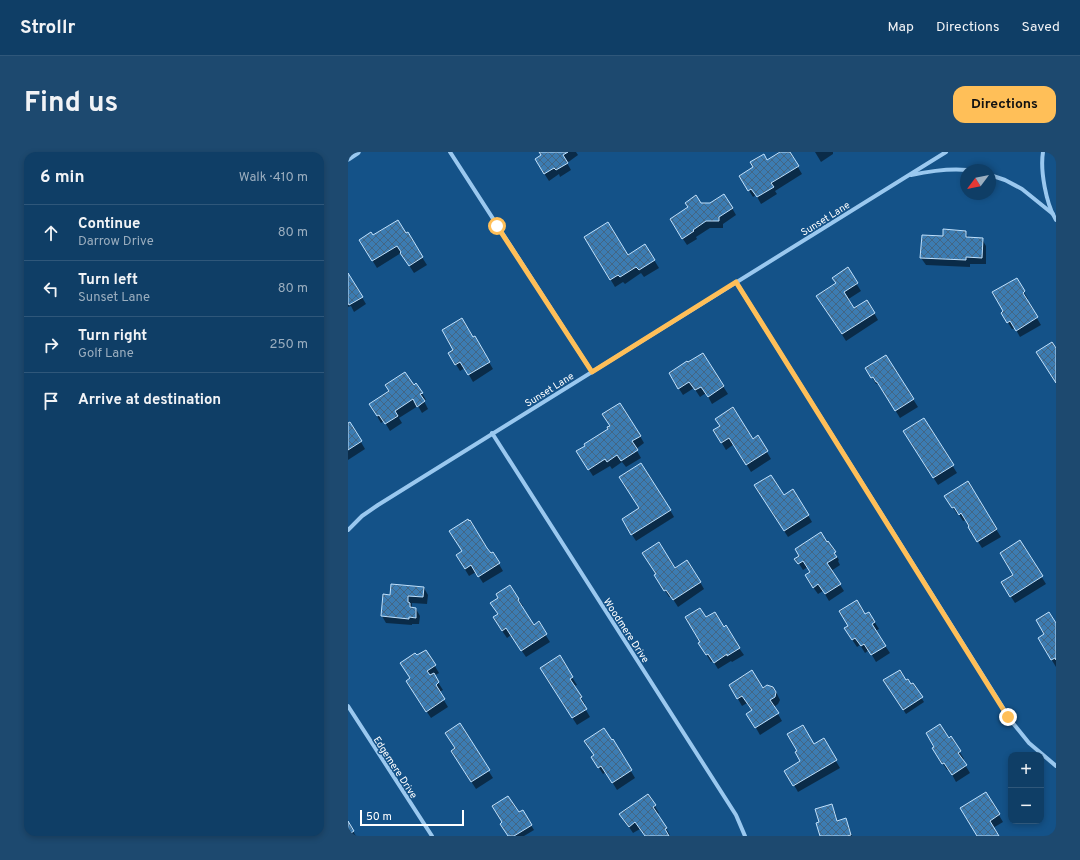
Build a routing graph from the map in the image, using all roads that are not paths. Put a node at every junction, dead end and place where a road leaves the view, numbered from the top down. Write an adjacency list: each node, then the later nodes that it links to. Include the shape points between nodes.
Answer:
1 (358, 152): 5 (street)
2 (450, 152): 12 (street)
3 (946, 152): 7 (street, Sunset Lane)
4 (1043, 152): 9 (street, via 1043,176)
5 (348, 158)
6 (960, 170): 7 (street, via 935,170)
7 (909, 175): 11 (street, Sunset Lane)
8 (996, 176): 9 (street, via 1022,188)
9 (1052, 214): 10 (street)
10 (1056, 220)
11 (736, 282): 12 (street, Sunset Lane); 16 (street, via 1012,722 1029,743)
12 (592, 372): 13 (street, Sunset Lane)
13 (492, 434): 14 (street, Sunset Lane, via 373,508); 18 (street, Woodmere Drive, via 736,815)
14 (348, 530)
15 (348, 706): 17 (street, Edgemere Drive)
16 (1056, 766)
17 (432, 836)
18 (745, 836)

